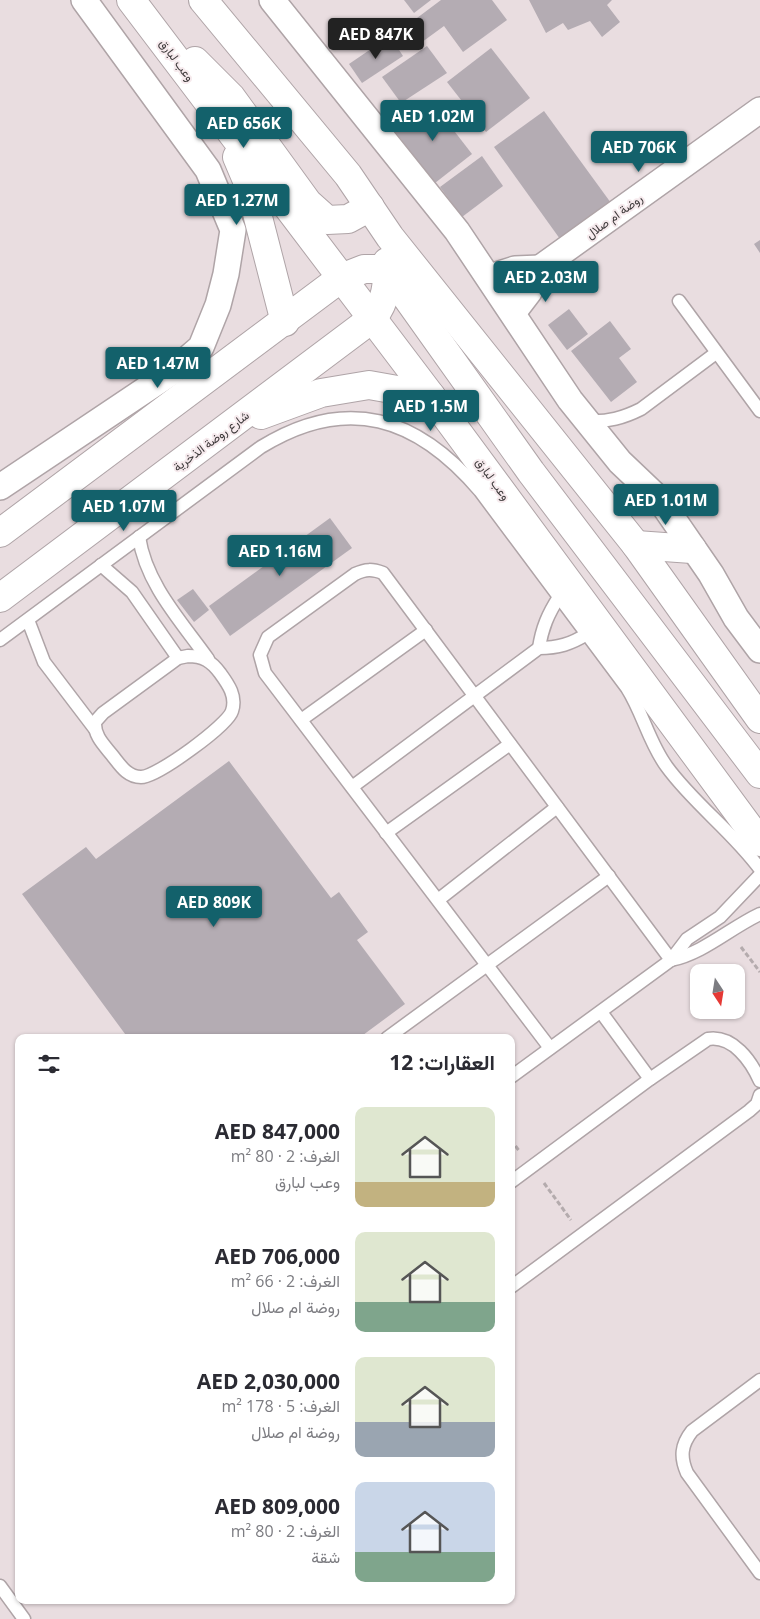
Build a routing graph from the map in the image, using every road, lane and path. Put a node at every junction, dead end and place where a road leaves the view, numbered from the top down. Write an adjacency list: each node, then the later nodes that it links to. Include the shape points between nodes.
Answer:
1 (84, 0): 22 (street, via 208,170 233,230 226,274 201,347 172,372)
2 (133, 0): 6 (street, وعب لبارق); 7 (street, via 231,97 308,203 327,220 348,219)
3 (204, 0): 7 (street, via 348,175)
4 (272, 0): 11 (street, via 457,231)
5 (760, 110): 9 (street, روضة ام صلال)
6 (221, 119): 12 (street, وعب لبارق); 16 (street, via 251,190)
7 (370, 207): 8 (street)
8 (386, 230): 10 (street); 25 (street)
9 (540, 268): 11 (street, via 514,269); 14 (street, via 529,292)
10 (387, 274): 12 (street, via 379,269 364,269); 15 (street, via 382,306); 43 (street, via 537,480)
11 (490, 277): 14 (street)
12 (341, 278): 15 (street, وعب لبارق); 16 (street)
13 (679, 301): 17 (lane)
14 (513, 313): 20 (street, via 570,400)
15 (373, 318): 18 (street, وعب لبارق); 21 (street, شارع روضة الذخرية)
16 (285, 322): 23 (street)
17 (716, 353): 19 (lane); 20 (lane, via 641,409 602,422)
18 (431, 396): 21 (street, via 369,385 321,392); 47 (street, وعب لبارق)
19 (760, 411)
20 (588, 421): 26 (street, via 620,462 660,500)
21 (223, 432): 29 (street, شارع روضة الذخرية)
22 (0, 487)
23 (0, 533)
24 (139, 537): 27 (lane); 28 (lane, via 281,435 326,420 373,420 417,435 461,468); 37 (lane, via 152,580)
25 (636, 545): 26 (street); 39 (street)
26 (692, 549): 35 (street)
27 (101, 565): 30 (lane); 36 (lane, via 132,592)
28 (559, 597): 32 (lane); 34 (lane, via 541,630)
29 (0, 598)
30 (28, 620): 33 (lane); 41 (lane, via 44,662)
31 (426, 630): 38 (lane); 40 (lane); 40 (lane, via 383,573 374,570 355,574 268,637 260,655 265,673)
32 (587, 634): 34 (lane, via 556,648); 48 (lane, via 635,701 657,753 668,768)
33 (0, 640)
34 (539, 648): 38 (lane)
35 (760, 650)
36 (178, 658): 37 (lane, via 198,656); 41 (lane, via 103,713)
37 (208, 660): 41 (lane, via 232,692 234,701 228,719 151,775 133,776 126,772 96,735)
38 (476, 697): 42 (lane); 44 (lane)
39 (760, 719)
40 (301, 720): 44 (lane)
41 (95, 729)
42 (510, 744): 45 (lane); 46 (lane)
43 (760, 774)
44 (352, 787): 46 (lane)
45 (557, 807): 50 (lane); 51 (lane)
46 (386, 833): 51 (lane)
47 (760, 842)
48 (760, 868)
49 (760, 874): 53 (lane)
50 (609, 876): 55 (lane); 56 (lane)
51 (438, 900): 56 (lane)
52 (760, 914): 54 (lane)
53 (720, 917): 54 (lane); 55 (lane, via 687,940)
54 (729, 930): 55 (lane, via 697,952); 57 (path)
55 (671, 960): 58 (lane)
56 (487, 965): 59 (lane); 60 (lane)
57 (760, 972)
58 (600, 1012): 60 (lane); 62 (lane)
59 (392, 1034)
60 (550, 1048): 61 (lane)
61 (515, 1074)
62 (650, 1079): 63 (lane, via 700,1044 716,1038 732,1043); 66 (lane)
63 (760, 1081)
64 (760, 1095): 68 (lane, via 757,1104)
65 (515, 1145): 66 (path)
66 (532, 1167): 67 (lane); 68 (path)
67 (515, 1179)
68 (582, 1235): 69 (lane)
69 (515, 1284)
70 (760, 1380): 71 (lane, via 692,1431 686,1438 682,1456 687,1473)
71 (760, 1573)
72 (0, 1586): 73 (lane)
73 (24, 1619)

